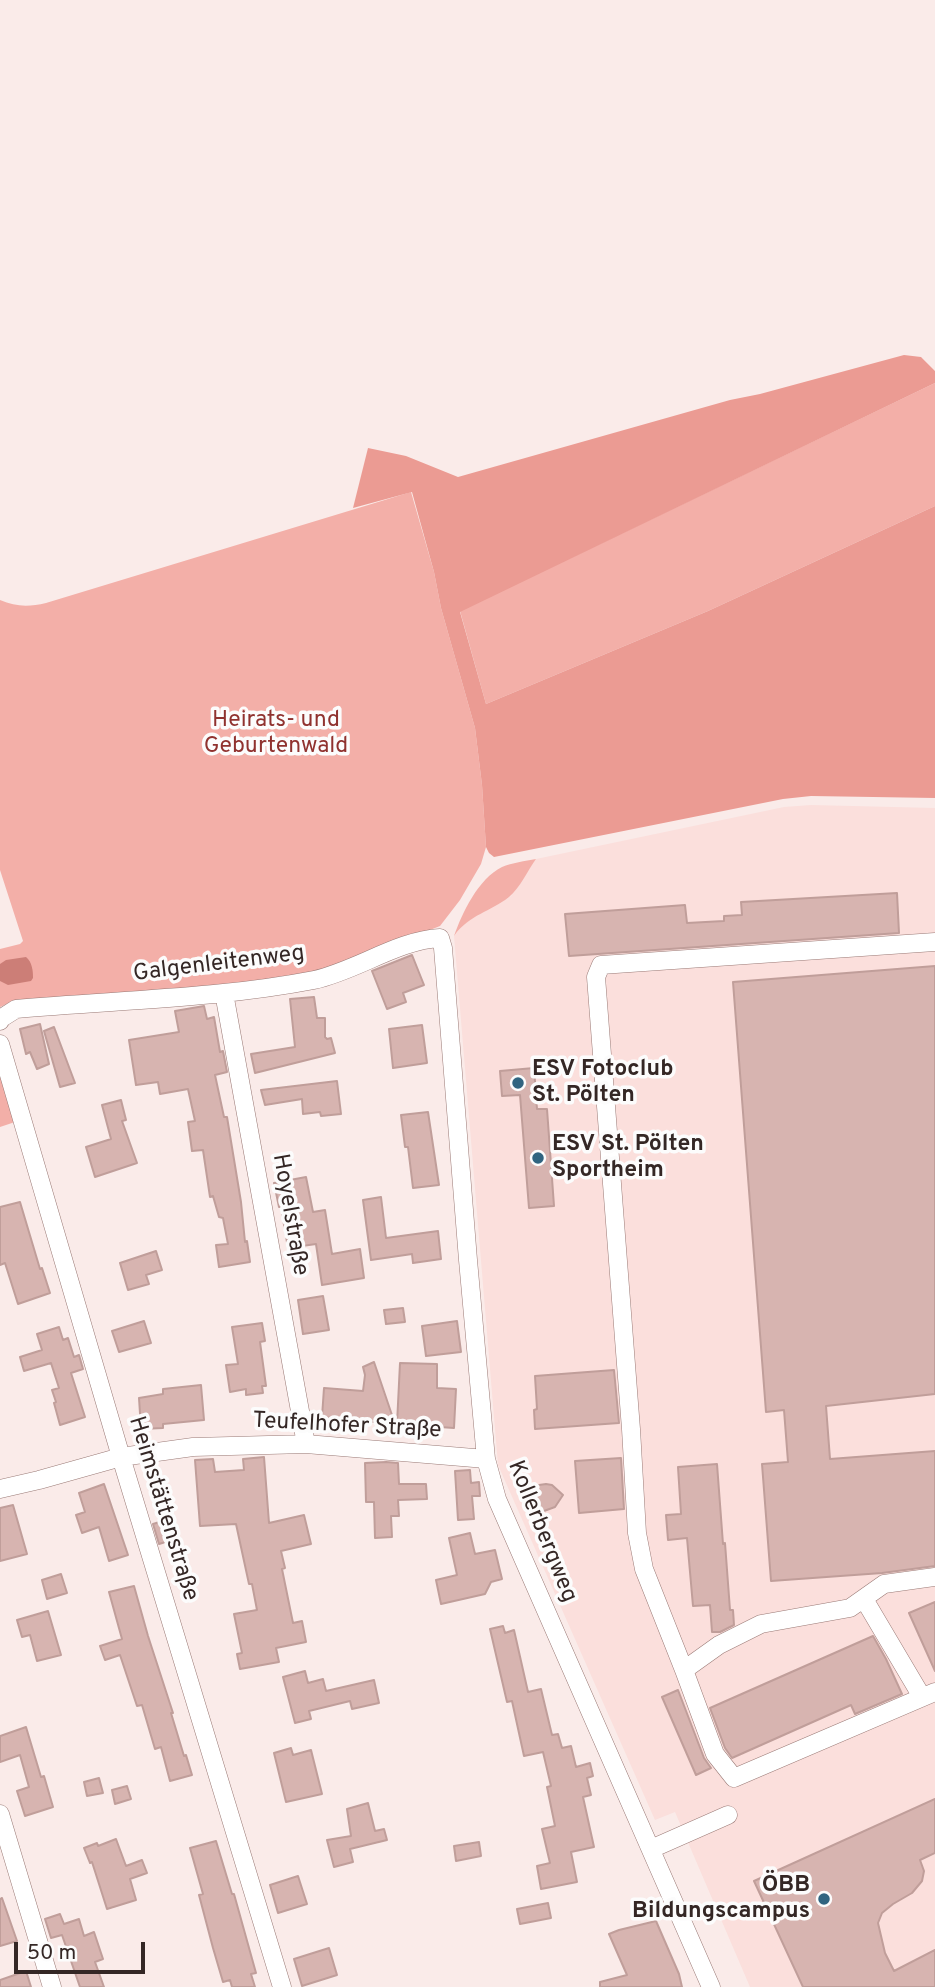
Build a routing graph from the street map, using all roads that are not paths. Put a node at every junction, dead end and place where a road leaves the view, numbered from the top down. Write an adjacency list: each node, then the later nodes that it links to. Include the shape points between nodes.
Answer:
1 (440, 938): 3 (street, Galgenleitenweg, via 314,980); 8 (street, Kollerbergweg)
2 (935, 942): 12 (street, via 601,965 596,977 636,1533 644,1569)
3 (224, 993): 4 (street, Galgenleitenweg, via 16,1009); 6 (street, Hoyelstraße)
4 (0, 1020)
5 (0, 1044): 7 (street, Heimstättenstraße)
6 (306, 1444): 7 (street, Teufelhofer Straße, via 194,1447); 8 (street, Teufelhofer Straße)
7 (121, 1457): 9 (street, Teufelhofer Straße); 18 (street, Heimstättenstraße)
8 (486, 1459): 16 (street, Kollerbergweg, via 497,1499)
9 (0, 1489)
10 (935, 1577): 11 (street, via 884,1584)
11 (864, 1599): 12 (street, via 850,1608 761,1624 719,1645); 13 (street)
12 (684, 1670): 13 (street, via 715,1754 734,1778)
13 (928, 1694)
14 (0, 1814): 17 (street)
15 (728, 1815): 16 (street)
16 (651, 1849): 19 (street, Kollerbergweg)
17 (52, 1987)
18 (282, 1987)
19 (711, 1987)

